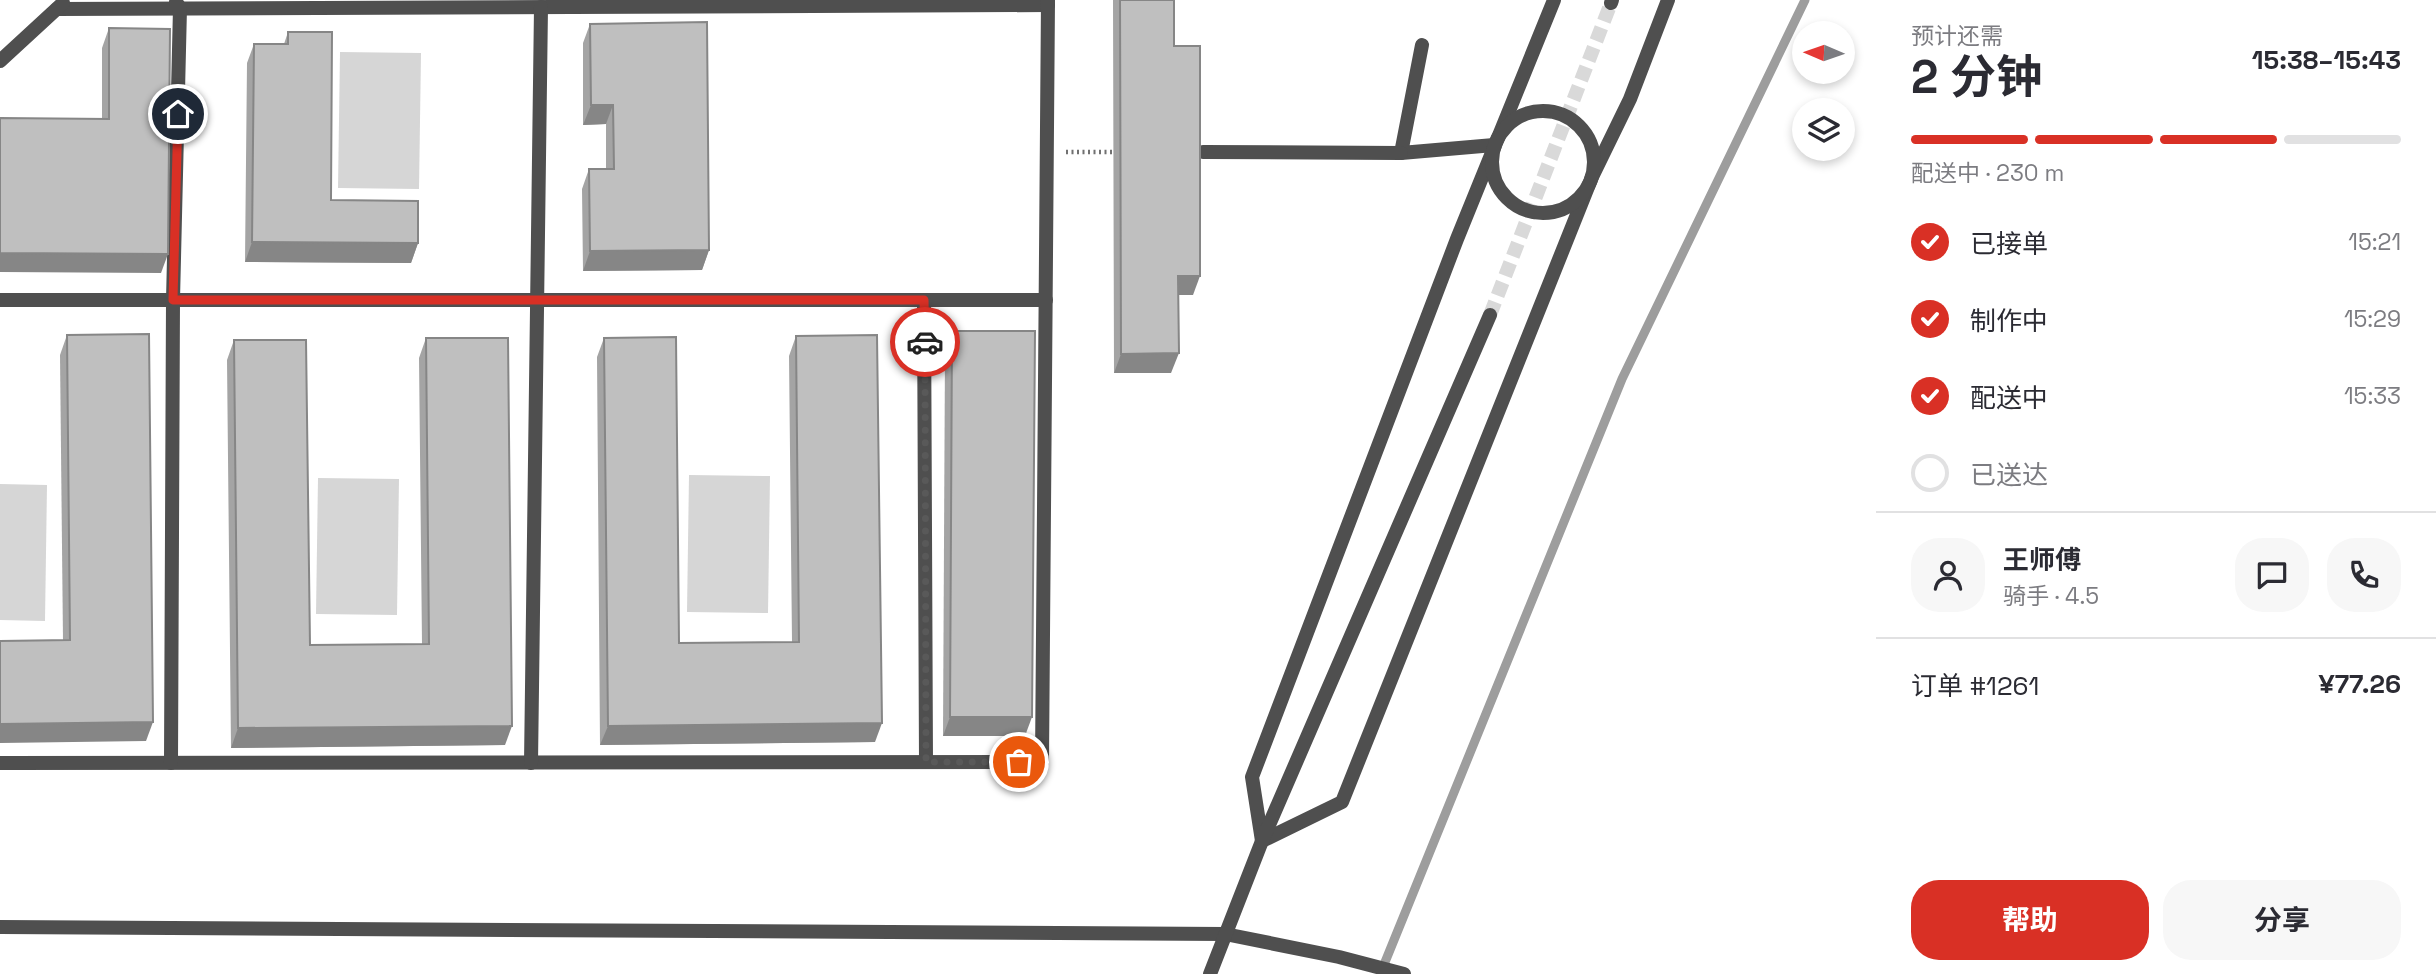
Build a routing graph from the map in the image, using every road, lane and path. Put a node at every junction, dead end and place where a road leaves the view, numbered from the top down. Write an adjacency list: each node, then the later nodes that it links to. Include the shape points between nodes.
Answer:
1 (1554, 0): 12 (street)
2 (1668, 0): 17 (street, via 1630,99)
3 (1048, 2): 5 (street); 13 (street)
4 (750, 3): 5 (street); 9 (street)
5 (929, 3)
6 (62, 4): 7 (street); 11 (street)
7 (178, 4): 8 (street); 19 (street)
8 (508, 4): 9 (street)
9 (541, 7): 20 (street)
10 (1422, 45): 16 (street)
11 (0, 61)
12 (1493, 145): 16 (street); 17 (street, via 1515,117 1550,110 1567,115 1590,142); 17 (street, via 1491,162 1497,185 1513,204 1527,211 1543,213 1566,207 1585,192); 28 (street, via 1252,777)
13 (1047, 152): 14 (path); 22 (street)
14 (1123, 152)
15 (1203, 152): 16 (street)
16 (1401, 153)
17 (1592, 177): 28 (street, via 1342,802)
18 (0, 300): 19 (street)
19 (173, 300): 20 (street); 26 (street)
20 (537, 300): 21 (street); 27 (street)
21 (924, 300): 22 (street); 24 (street)
22 (1046, 300): 24 (street, via 1042,762)
23 (1490, 315): 28 (street)
24 (926, 762): 27 (street)
25 (0, 763): 26 (street)
26 (171, 763): 27 (street)
27 (531, 763)
28 (1262, 841): 30 (street)
29 (0, 928): 30 (street)
30 (1226, 934): 31 (street); 32 (street)
31 (1210, 974)
32 (1404, 974)

